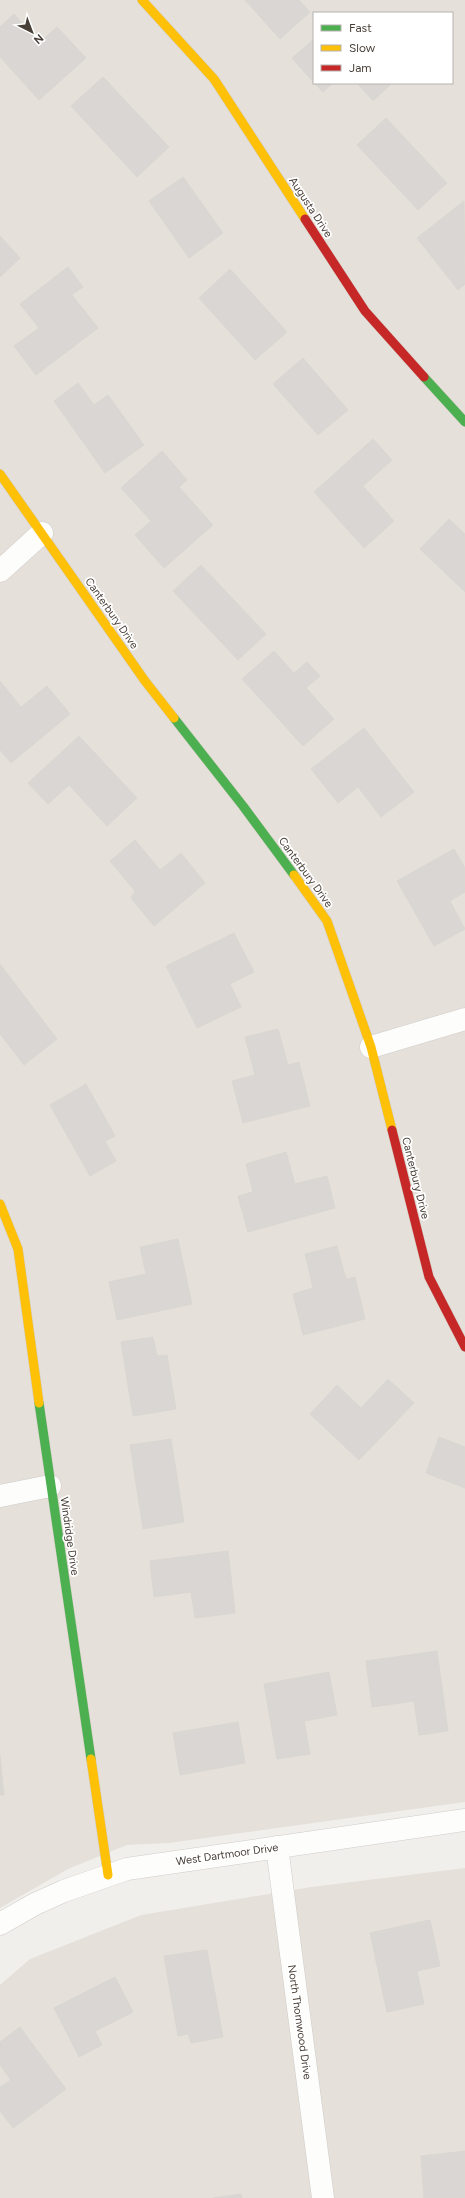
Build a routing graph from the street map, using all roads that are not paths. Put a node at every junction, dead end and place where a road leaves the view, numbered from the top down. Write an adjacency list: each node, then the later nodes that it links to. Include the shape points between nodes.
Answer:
1 (142, 0): 2 (street, Augusta Drive, via 214,79 364,311)
2 (462, 412)
3 (0, 474): 4 (street, Canterbury Drive)
4 (42, 533): 5 (street); 7 (street, Canterbury Drive, via 145,682 243,806 327,921)
5 (0, 571)
6 (465, 1019): 7 (street)
7 (371, 1047): 9 (street, Canterbury Drive, via 429,1277)
8 (0, 1204): 10 (street, Windridge Drive, via 18,1249)
9 (465, 1347)
10 (50, 1486): 11 (street); 14 (street, Windridge Drive)
11 (0, 1496)
12 (465, 1820): 13 (street, West Dartmoor Drive)
13 (277, 1847): 14 (street, West Dartmoor Drive, via 155,1864); 16 (street, North Thornwood Drive)
14 (108, 1875): 15 (street, West Dartmoor Drive, via 42,1901)
15 (0, 1924)
16 (323, 2198)

